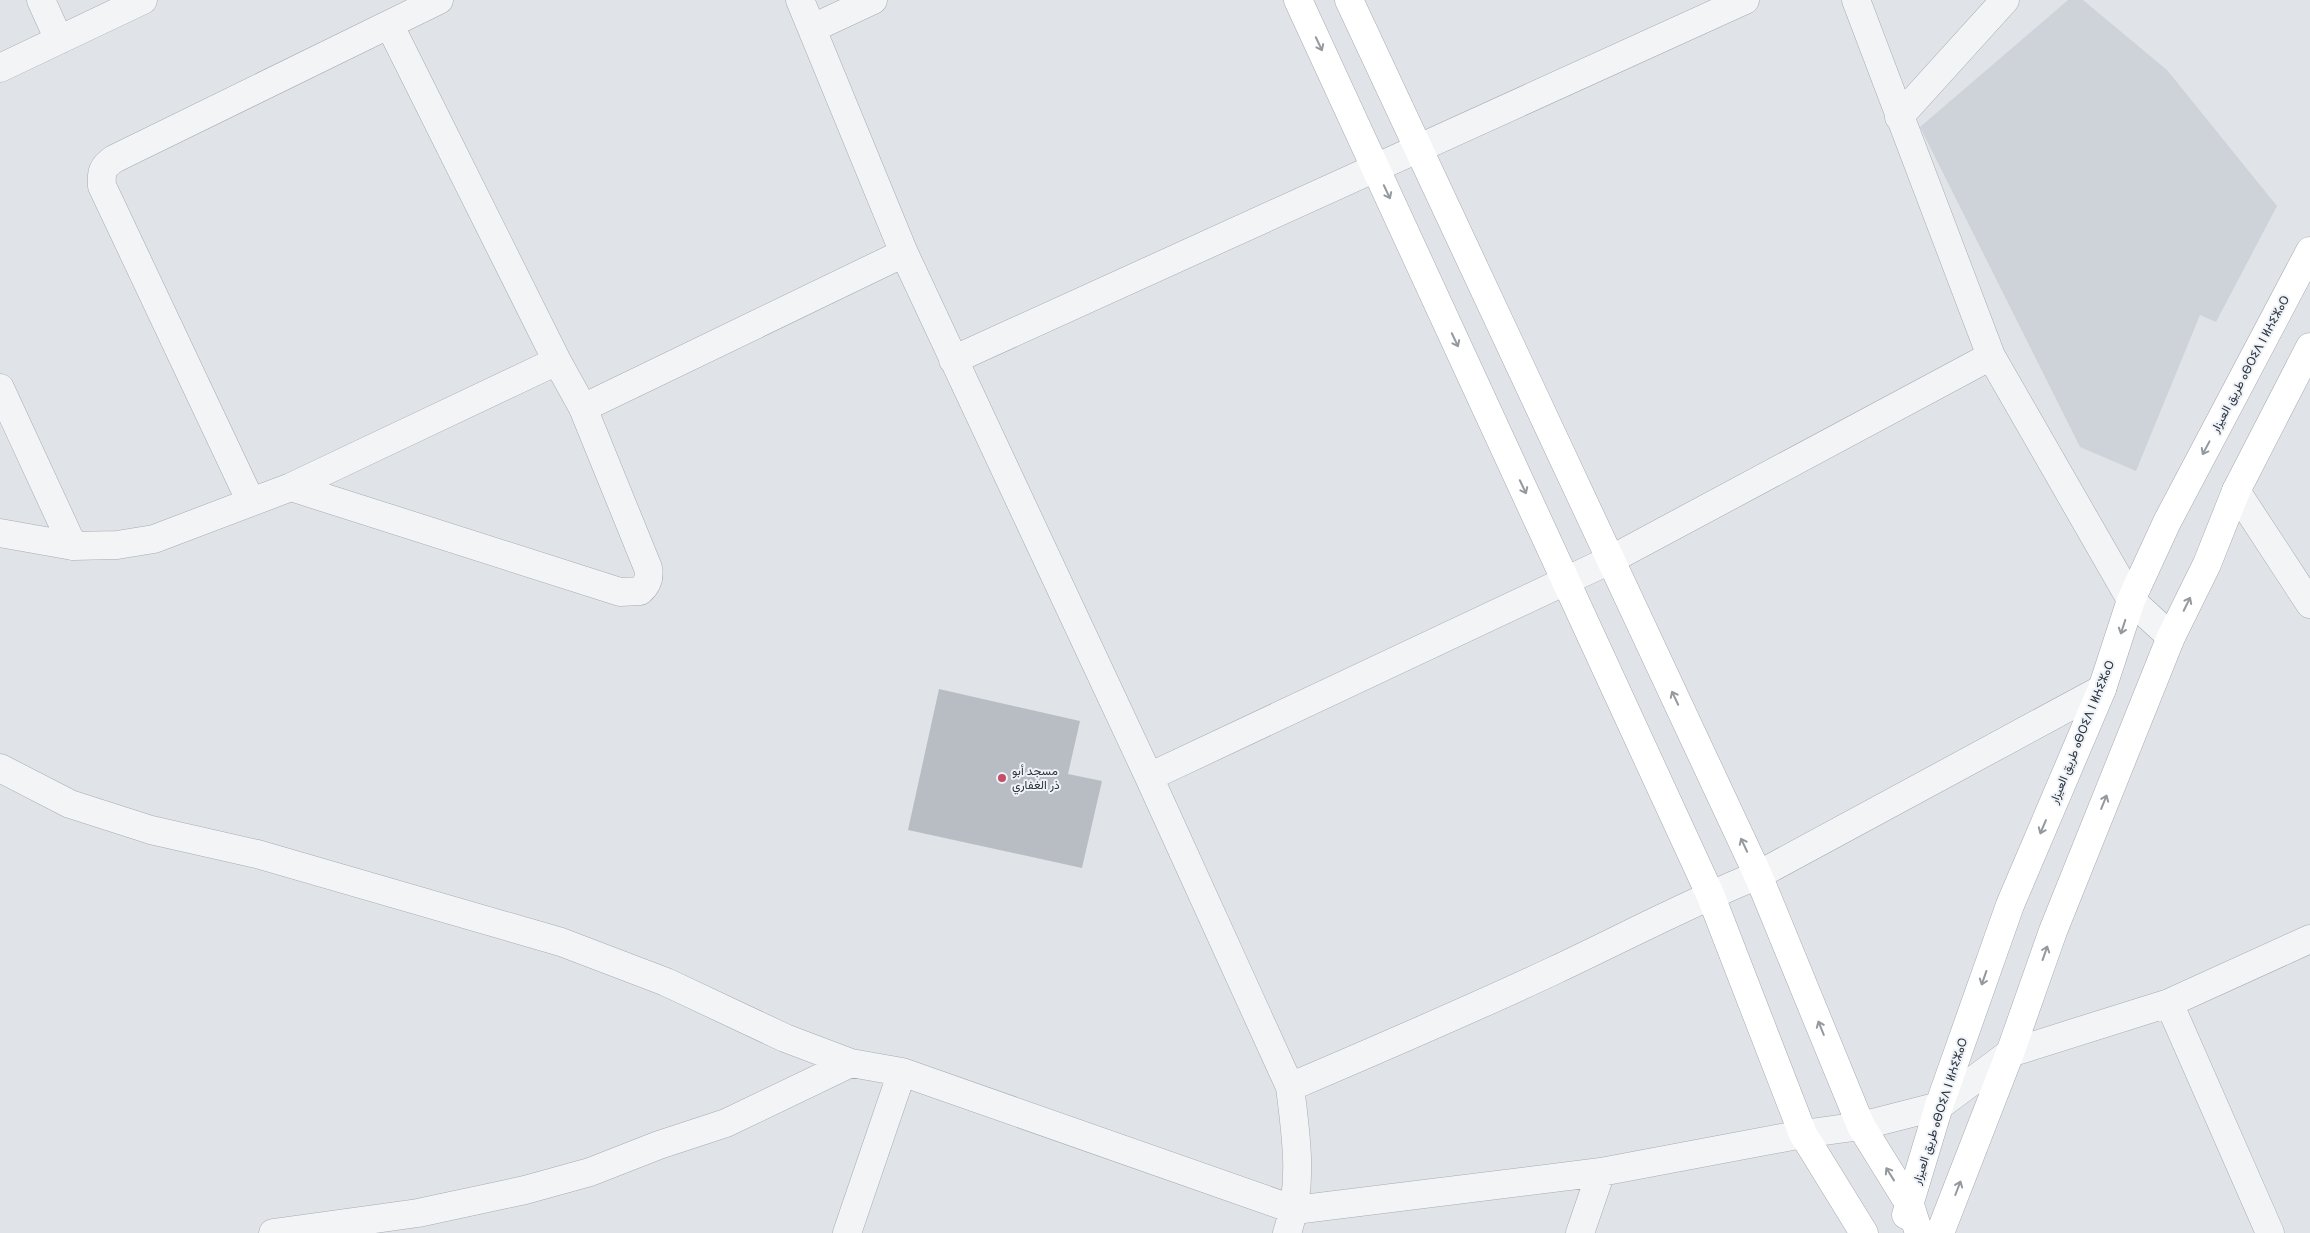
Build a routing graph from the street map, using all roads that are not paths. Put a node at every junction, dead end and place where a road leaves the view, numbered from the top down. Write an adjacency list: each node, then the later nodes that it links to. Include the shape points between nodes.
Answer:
1 (41, 0): 13 (street)
2 (143, 0): 13 (street)
3 (439, 0): 11 (street)
4 (800, 0): 12 (street)
5 (872, 0): 12 (street)
6 (1298, 0): 17 (main road, one-way to 17)
7 (1348, 0): 16 (main road)
8 (1745, 0): 16 (street)
9 (1856, 0): 15 (street)
10 (2005, 0): 15 (street)
11 (390, 26): 23 (street); 28 (street, via 114,158 104,166 101,175 102,186)
12 (813, 28): 19 (street)
13 (59, 40): 14 (street)
14 (0, 68)
15 (1899, 117): 21 (street)
16 (1418, 149): 17 (street); 31 (main road)
17 (1375, 168): 22 (street); 32 (main road, one-way to 32)
18 (2310, 250): 33 (main road, طريق العيزار ⴰⴱⵔⵉⴷ ⵏ ⵍⵄⵉⵣⴰⵔ, one-way to 33, via 2167,522)
19 (904, 253): 22 (street); 25 (street)
20 (2310, 347): 27 (main road)
21 (1991, 356): 31 (street); 33 (street)
22 (953, 360): 38 (street)
23 (557, 362): 25 (street); 26 (street)
24 (0, 388): 30 (street)
25 (582, 408): 26 (street, via 648,568 650,576 640,591 620,592)
26 (291, 486): 28 (street)
27 (2236, 491): 34 (street); 35 (main road, one-way to 27, via 2207,564)
28 (251, 502): 30 (street, via 154,539 118,545)
29 (0, 533): 30 (street)
30 (73, 546)
31 (1610, 560): 32 (street); 39 (main road, one-way to 31)
32 (1566, 581): 38 (street); 40 (main road)
33 (2131, 600): 35 (street); 36 (main road, طريق العيزار ⴰⴱⵔⵉⴷ ⵏ ⵍⵄⵉⵣⴰⵔ, one-way to 36)
34 (2310, 604)
35 (2171, 637): 43 (main road, one-way to 35, via 2053,931)
36 (2102, 689): 39 (street); 47 (main road, طريق العيزار ⴰⴱⵔⵉⴷ ⵏ ⵍⵄⵉⵣⴰⵔ, one-way to 47, via 2010,905)
37 (0, 768): 44 (street, via 70,804 151,830 257,854 561,942 666,982 785,1038)
38 (1149, 776): 46 (street)
39 (1758, 875): 40 (street); 48 (main road, one-way to 39)
40 (1710, 894): 46 (street, via 1423,1030); 49 (main road)
41 (2310, 939): 42 (street)
42 (2169, 1003): 43 (street); 60 (street)
43 (2010, 1053): 47 (street); 59 (main road, one-way to 43)
44 (851, 1063): 45 (street); 53 (street, via 726,1123 590,1172 418,1213)
45 (902, 1072): 52 (street); 54 (street)
46 (1290, 1086): 52 (street, via 1297,1142)
47 (1939, 1106): 48 (street); 51 (main road, طريق العيزار ⴰⴱⵔⵉⴷ ⵏ ⵍⵄⵉⵣⴰⵔ)
48 (1861, 1126): 49 (street); 51 (main road, one-way to 48)
49 (1803, 1134): 50 (street); 56 (main road)
50 (1601, 1172): 52 (street); 55 (street)
51 (1910, 1205): 57 (main road, طريق العيزار ⴰⴱⵔⵉⴷ ⵏ ⵍⵄⵉⵣⴰⵔ); 58 (main road)
52 (1291, 1222)
53 (273, 1233)
54 (847, 1233)
55 (1580, 1233)
56 (1864, 1233)
57 (1899, 1233)
58 (1919, 1233)
59 (1940, 1233)
60 (2270, 1233)

